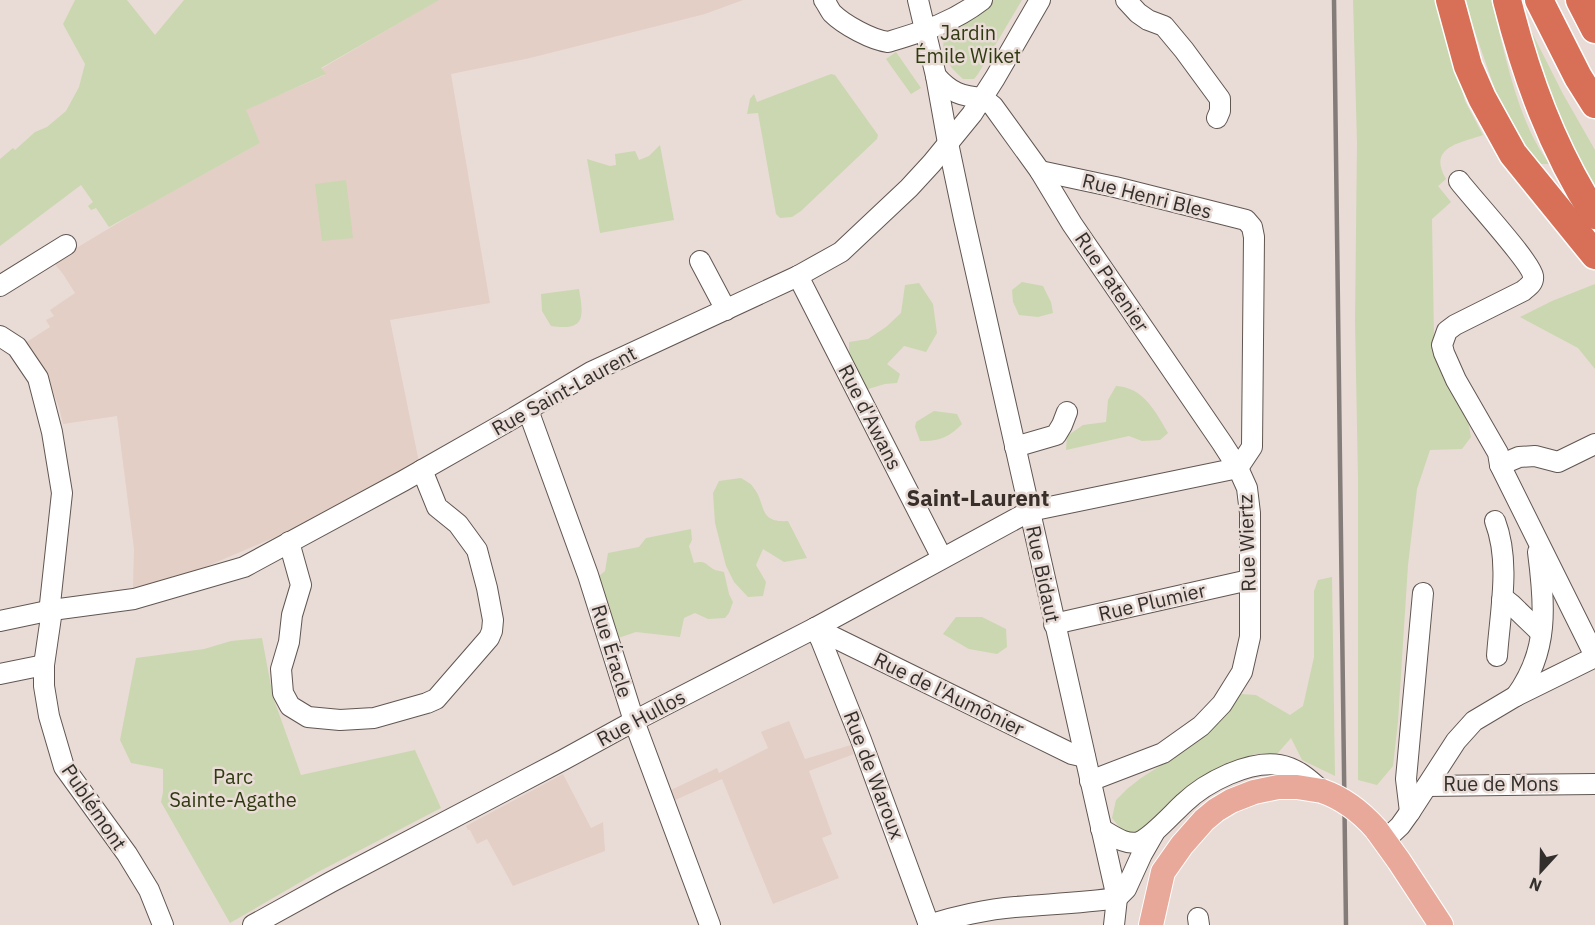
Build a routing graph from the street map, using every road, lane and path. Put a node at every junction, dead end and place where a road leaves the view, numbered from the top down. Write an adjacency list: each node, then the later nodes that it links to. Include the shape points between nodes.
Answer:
1 (824, 0): 11 (street, via 844,22 881,41)
2 (918, 0): 11 (street, Rue Bidaut)
3 (982, 0): 11 (street, via 945,24)
4 (1040, 0): 13 (street, Rue Saint-Laurent)
5 (1126, 0): 15 (street, via 1148,20 1164,26 1184,50 1220,99)
6 (1450, 0): 22 (highway, via 1468,66 1513,154)
7 (1507, 0): 19 (highway, via 1543,114)
8 (1539, 0): 14 (highway)
9 (1580, 0): 10 (highway)
10 (1595, 28)
11 (925, 31): 12 (street, Rue Bidaut)
12 (936, 76): 13 (street, via 954,92); 16 (street, Rue Bidaut)
13 (983, 98): 16 (street, Rue Saint-Laurent); 17 (street, Rue Patenier)
14 (1595, 104)
15 (1217, 118)
16 (948, 143): 24 (street, Rue Saint-Laurent, via 909,188 841,252); 33 (street, Rue Bidaut)
17 (1040, 171): 20 (street, Rue Henri Bles, via 1246,220); 35 (street, Rue Patenier)
18 (1459, 182): 34 (street, Rue de Mons, via 1530,268 1533,277 1531,285 1523,291 1455,325 1443,338 1449,366 1490,437)
19 (1595, 215)
20 (1252, 227): 35 (street, Rue Wiertz, via 1252,447)
21 (66, 246): 25 (street)
22 (1595, 255)
23 (700, 261): 26 (street)
24 (798, 276): 26 (street, Rue Saint-Laurent); 41 (street, Rue d'Awans)
25 (0, 286)
26 (726, 310): 30 (street, Rue Saint-Laurent, via 591,372)
27 (0, 326): 29 (street, Publémont)
28 (0, 336): 29 (street)
29 (17, 347): 45 (street, Publémont, via 38,378 62,493)
30 (528, 410): 36 (street, Rue Saint-Laurent); 56 (street, Rue Éracle, via 588,575)
31 (1067, 412): 33 (street, via 1056,435)
32 (1595, 444): 34 (street, via 1558,462 1535,456 1519,457)
33 (1015, 447): 37 (street, Rue Bidaut)
34 (1500, 465): 39 (street, Rue de Mons)
35 (1238, 468): 37 (street, Rue Hullos); 42 (street, Rue Wiertz, via 1247,488 1250,513)
36 (422, 470): 40 (street, Rue Saint-Laurent); 40 (street, via 437,507 458,524 477,550 493,620 489,638 436,699 374,718 340,720 308,717 290,706 283,693 281,669 301,585)
37 (1030, 511): 41 (street, Rue Hullos); 47 (street, Rue Bidaut)
38 (1495, 521): 44 (street, via 1502,546)
39 (1536, 538): 49 (street, Rue de Mons); 50 (street, Rue de Mons)
40 (290, 542): 45 (street, Rue Saint-Laurent, via 244,567 134,599)
41 (942, 558): 48 (street, Rue Hullos)
42 (1249, 580): 47 (street, Rue Plumier); 58 (street, Rue Wiertz, via 1250,637 1242,672 1221,704 1201,726 1163,753)
43 (1423, 593): 62 (street, via 1406,779)
44 (1502, 600): 50 (street); 51 (street)
45 (52, 610): 46 (street, Rue Saint-Laurent); 53 (street, Publémont)
46 (0, 621)
47 (1054, 624): 57 (street, Rue Bidaut)
48 (815, 628): 56 (street, Rue Hullos); 57 (street, Rue de l'Aumônier); 71 (street, Rue de Waroux)
49 (1582, 629): 50 (street, via 1572,624); 52 (street, Rue de Mons)
50 (1542, 632): 55 (street, Rue de Mons, via 1534,665)
51 (1497, 656)
52 (1595, 656): 55 (street, Rue de Mons)
53 (44, 665): 54 (street); 68 (street, Publémont, via 49,716 64,767 127,854)
54 (0, 674)
55 (1516, 696): 60 (street, Rue de Mons, via 1467,728)
56 (634, 721): 69 (street, Rue Hullos); 70 (street, Rue Éracle)
57 (1085, 757): 58 (street, Rue Bidaut)
58 (1090, 781): 63 (street, Rue Bidaut)
59 (1595, 784): 60 (street, Rue de Mons)
60 (1427, 786): 62 (street)
61 (1322, 791): 64 (street, via 1303,774 1288,768 1256,766 1209,783); 65 (main road, bridge, via 1358,810); 66 (main road, via 1278,787 1254,792 1216,810)
62 (1410, 812): 65 (street, via 1400,826)
63 (1101, 829): 64 (street, via 1131,843 1140,842); 67 (street, Rue Bidaut)
64 (1156, 830): 67 (street, via 1126,889)
65 (1381, 835): 75 (main road)
66 (1182, 845): 73 (main road, via 1163,872); 74 (main road, via 1169,891)
67 (1117, 898): 71 (street, via 1012,907); 72 (street)
68 (163, 925)
69 (253, 925)
70 (710, 925)
71 (929, 925)
72 (1114, 925)
73 (1151, 925)
74 (1167, 925)
75 (1441, 925)

